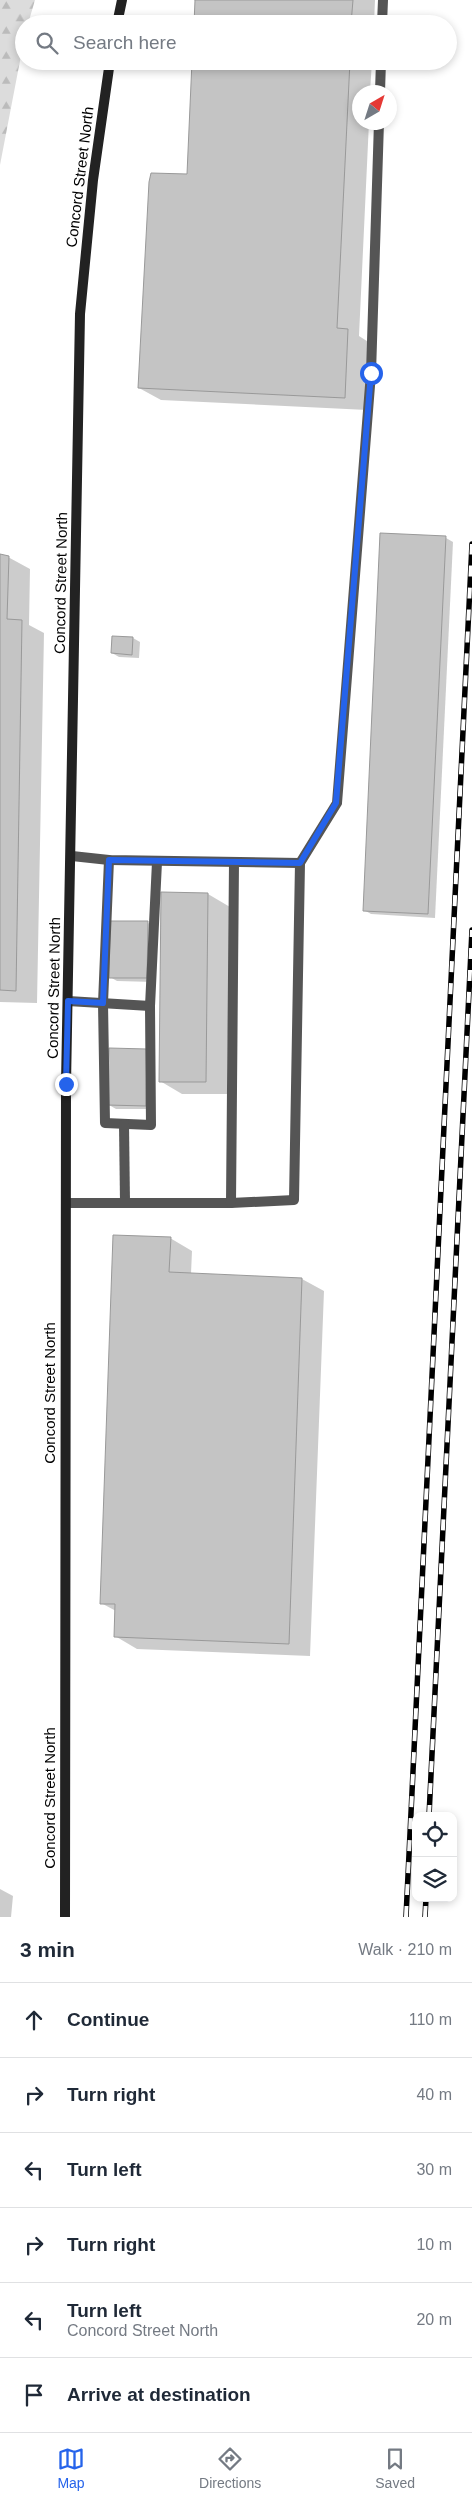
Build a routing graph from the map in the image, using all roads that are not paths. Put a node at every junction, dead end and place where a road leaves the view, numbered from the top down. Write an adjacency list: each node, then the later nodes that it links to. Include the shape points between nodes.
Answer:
1 (122, 0): 3 (main road)
2 (383, 0): 4 (lane)
3 (119, 15)
4 (382, 15)
5 (109, 70): 9 (main road, Concord Street North, via 93,180 80,314)
6 (381, 70): 7 (lane)
7 (380, 85)
8 (379, 130): 13 (lane, via 371,373 336,803)
9 (72, 856): 10 (lane); 14 (main road, Concord Street North)
10 (109, 860): 11 (lane); 15 (lane)
11 (156, 862): 12 (lane); 16 (lane)
12 (234, 862): 13 (lane); 20 (lane)
13 (300, 863): 20 (lane, via 294,1200)
14 (68, 1001): 15 (lane); 18 (main road, Concord Street North)
15 (103, 1003): 16 (lane); 17 (lane, via 105,1123)
16 (150, 1006): 17 (lane, via 151,1125)
17 (124, 1124): 19 (lane)
18 (66, 1203): 19 (lane); 21 (main road, Concord Street North)
19 (125, 1203): 20 (lane)
20 (231, 1203)
21 (65, 1917)

